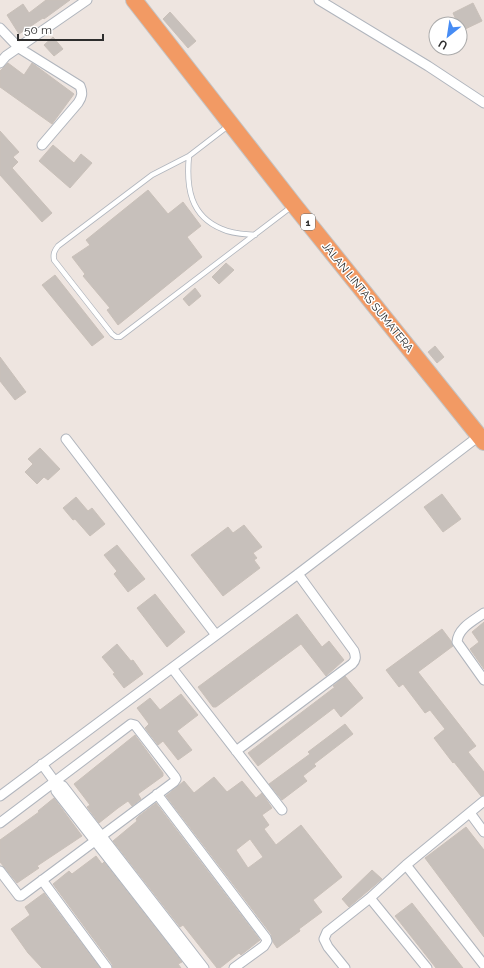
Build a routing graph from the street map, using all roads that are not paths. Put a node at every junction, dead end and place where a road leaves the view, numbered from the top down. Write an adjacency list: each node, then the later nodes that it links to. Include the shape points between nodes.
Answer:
1 (87, 0): 5 (street)
2 (134, 0): 8 (highway, JALAN LINTAS SUMATERA / 1)
3 (320, 0): 7 (street)
4 (0, 28): 5 (street)
5 (19, 48): 6 (street); 9 (street, via 80,86 82,91 78,103)
6 (0, 63)
7 (484, 103)
8 (231, 123): 10 (lane); 11 (highway, JALAN LINTAS SUMATERA / 1)
9 (42, 145)
10 (189, 156): 12 (lane, via 190,198 198,212 222,229); 12 (lane, via 152,175 54,250 54,260 112,334 116,337 125,335)
11 (294, 205): 12 (lane); 14 (highway, JALAN LINTAS SUMATERA / 1)
12 (255, 235)
13 (66, 439): 17 (street)
14 (482, 439): 15 (street)
15 (298, 574): 17 (street); 20 (street, via 354,651 355,660)
16 (484, 613): 19 (street, via 461,630 457,642)
17 (216, 635): 18 (street)
18 (172, 668): 20 (street); 21 (street)
19 (484, 680)
20 (236, 751): 26 (street)
21 (42, 764): 22 (street); 24 (street)
22 (55, 782): 23 (street, via 132,724 176,779); 28 (street); 30 (street, via 63,786)
23 (157, 794): 30 (street); 39 (street, via 266,938 264,946)
24 (0, 796)
25 (484, 801): 27 (street)
26 (282, 810)
27 (470, 813): 29 (street); 31 (street)
28 (0, 822)
29 (484, 832)
30 (98, 838): 33 (street); 37 (street); 38 (street)
31 (406, 865): 34 (street); 35 (street)
32 (0, 871): 33 (street, via 20,896)
33 (42, 880): 36 (street)
34 (370, 898): 40 (street, via 327,932 324,939 328,948); 41 (street)
35 (484, 965)
36 (107, 968)
37 (194, 968)
38 (204, 968)
39 (234, 968)
40 (345, 968)
41 (426, 968)

